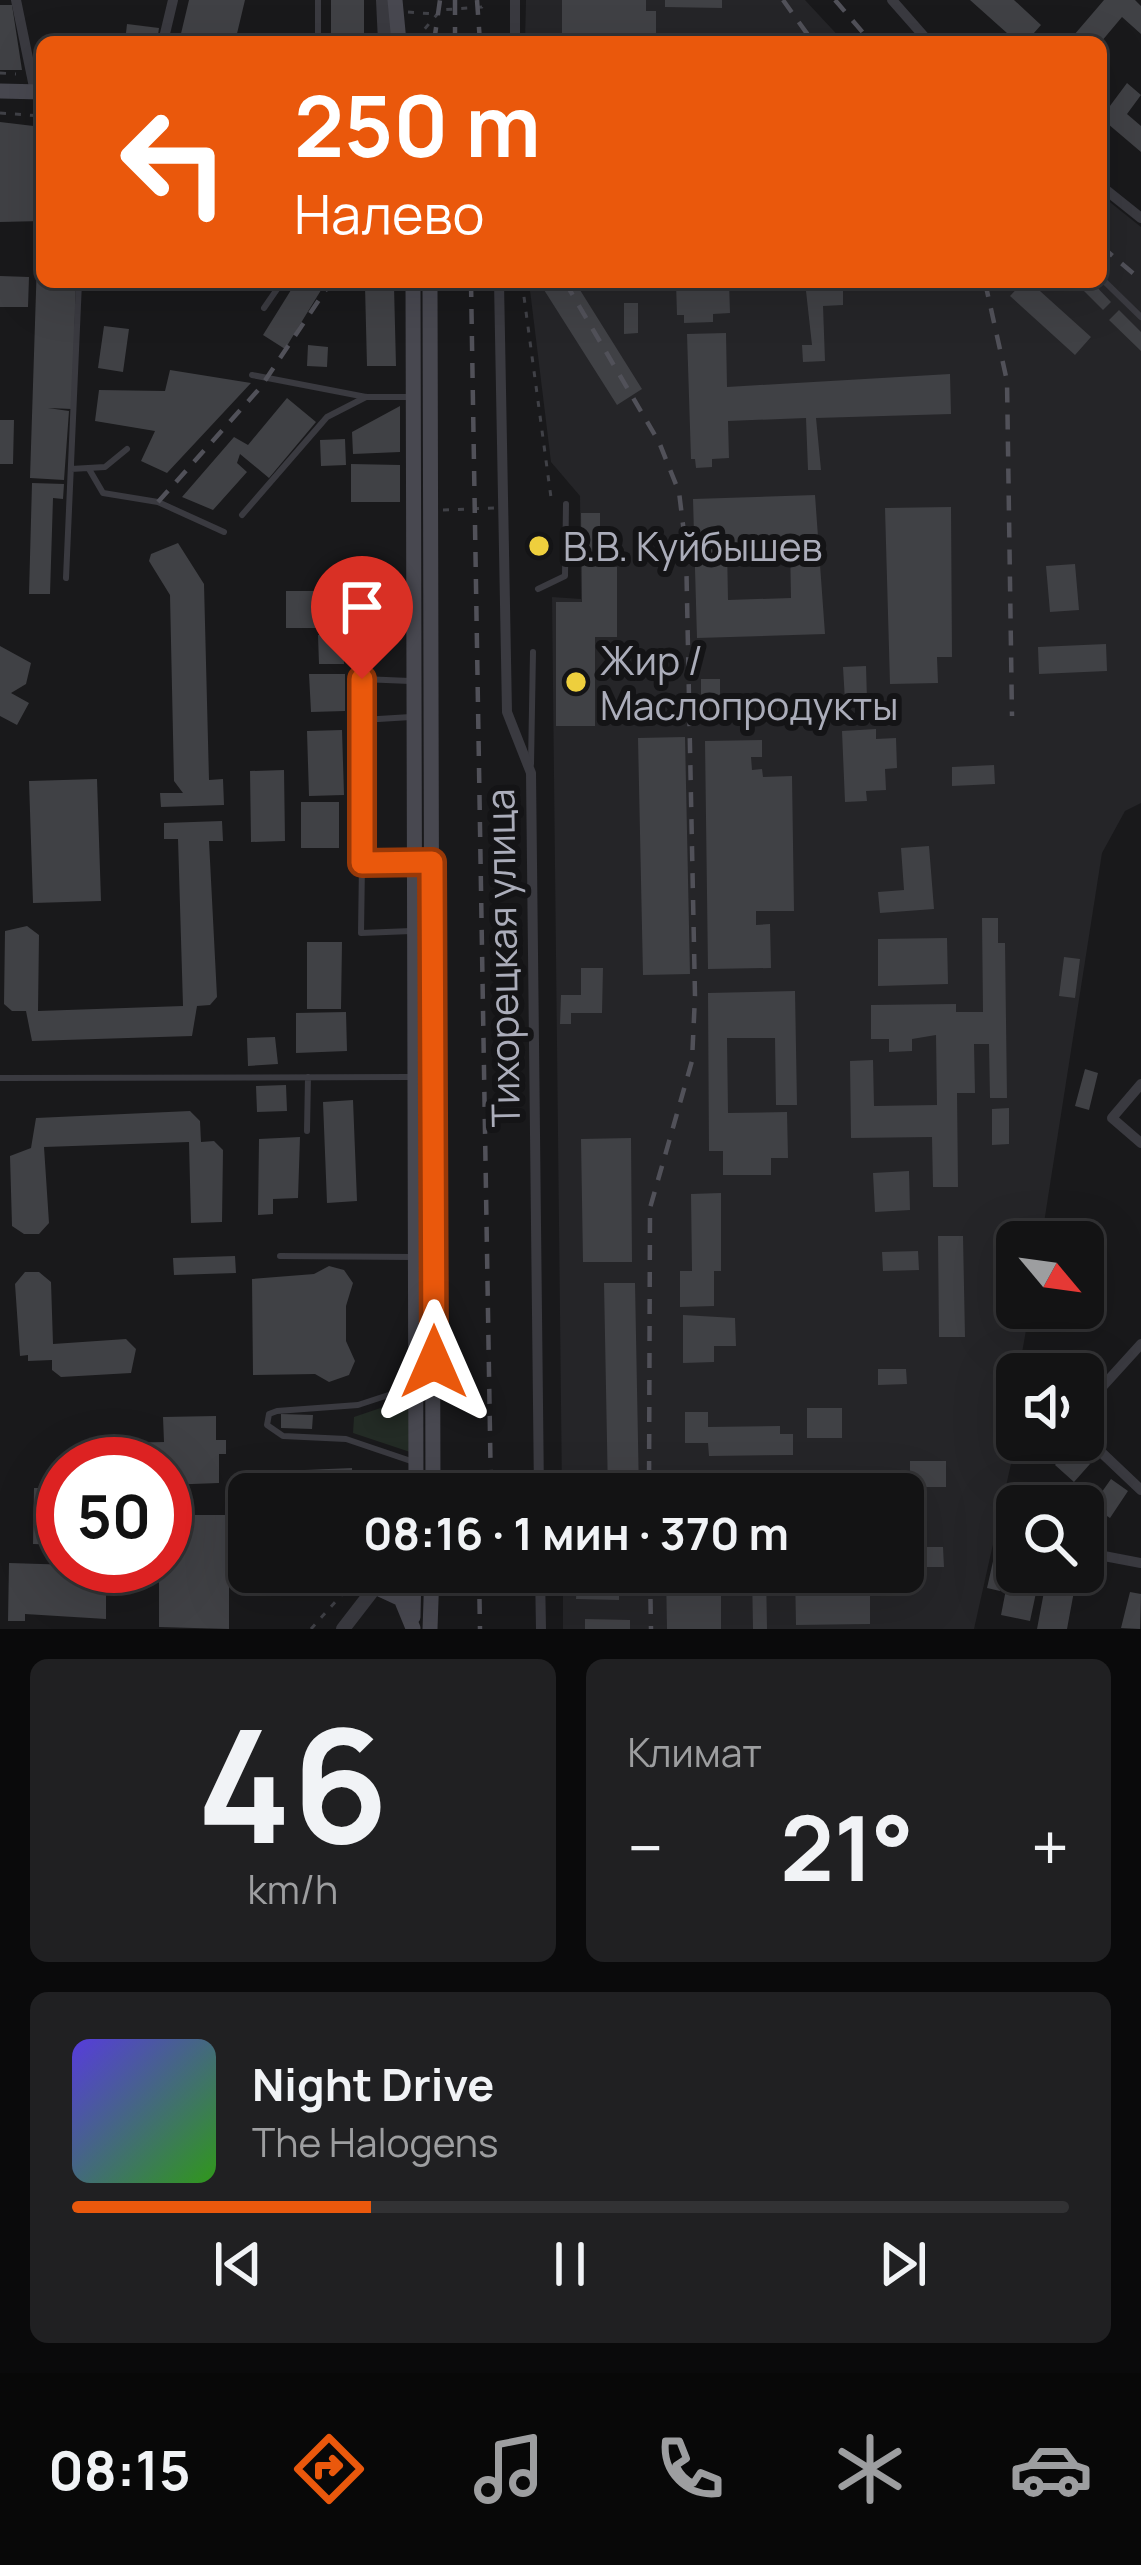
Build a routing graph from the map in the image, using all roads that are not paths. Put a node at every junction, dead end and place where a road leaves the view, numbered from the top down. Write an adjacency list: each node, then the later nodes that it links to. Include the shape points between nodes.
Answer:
1 (16, 0): 14 (street)
2 (172, 0): 8 (street)
3 (318, 0): 9 (lane)
4 (383, 0): 10 (street)
5 (515, 0): 12 (street)
6 (892, 0): 13 (street)
7 (396, 6): 11 (main road)
8 (164, 36)
9 (318, 36)
10 (385, 36)
11 (398, 36)
12 (515, 36)
13 (924, 36)
14 (36, 80)
15 (0, 92): 16 (main road)
16 (36, 92)
17 (1107, 191): 18 (street)
18 (1141, 218)
19 (1107, 284): 26 (lane)
20 (79, 288): 31 (lane)
21 (278, 288): 25 (lane)
22 (412, 288): 28 (main road)
23 (430, 288): 44 (main road)
24 (499, 288): 42 (street, Тихорецкая улица, via 507,712)
25 (264, 308)
26 (1141, 316)
27 (252, 375): 29 (lane)
28 (412, 396): 29 (lane); 39 (main road)
29 (366, 397): 34 (lane, via 327,417)
30 (127, 449): 32 (lane)
31 (70, 469): 32 (lane); 36 (lane)
32 (89, 469): 35 (lane, via 103,493 158,502)
33 (566, 504): 37 (lane, via 565,576)
34 (242, 515)
35 (224, 532)
36 (66, 578)
37 (538, 589)
38 (533, 652): 42 (lane)
39 (415, 680): 40 (main road); 41 (lane, via 362,679)
40 (415, 716): 41 (lane); 43 (main road)
41 (362, 720): 45 (lane)
42 (531, 773): 62 (street, Тихорецкая улица)
43 (414, 862): 44 (lane); 45 (lane); 46 (main road)
44 (432, 862): 48 (main road)
45 (362, 863): 46 (lane, via 362,933)
46 (414, 931): 48 (main road)
47 (308, 1077): 48 (lane); 49 (lane); 51 (lane)
48 (425, 1077): 54 (main road); 61 (main road)
49 (0, 1078)
50 (1141, 1084): 52 (street, via 1112,1118)
51 (307, 1131)
52 (1141, 1143)
53 (280, 1256): 54 (lane)
54 (416, 1257): 57 (main road)
55 (1140, 1346): 56 (street)
56 (1104, 1385)
57 (416, 1387): 59 (main road); 59 (lane, via 358,1405 269,1414 267,1425 283,1436 346,1438)
58 (1104, 1455): 63 (street)
59 (417, 1463): 60 (main road)
60 (417, 1473)
61 (433, 1473)
62 (539, 1473)
63 (1141, 1490)
64 (1104, 1556): 65 (street)
65 (1141, 1563)
66 (370, 1593): 72 (street)
67 (388, 1593): 71 (main road, via 401,1599)
68 (414, 1593): 71 (main road)
69 (431, 1593): 73 (main road)
70 (540, 1593): 74 (street)
71 (413, 1628)
72 (343, 1629)
73 (430, 1629)
74 (541, 1629)

